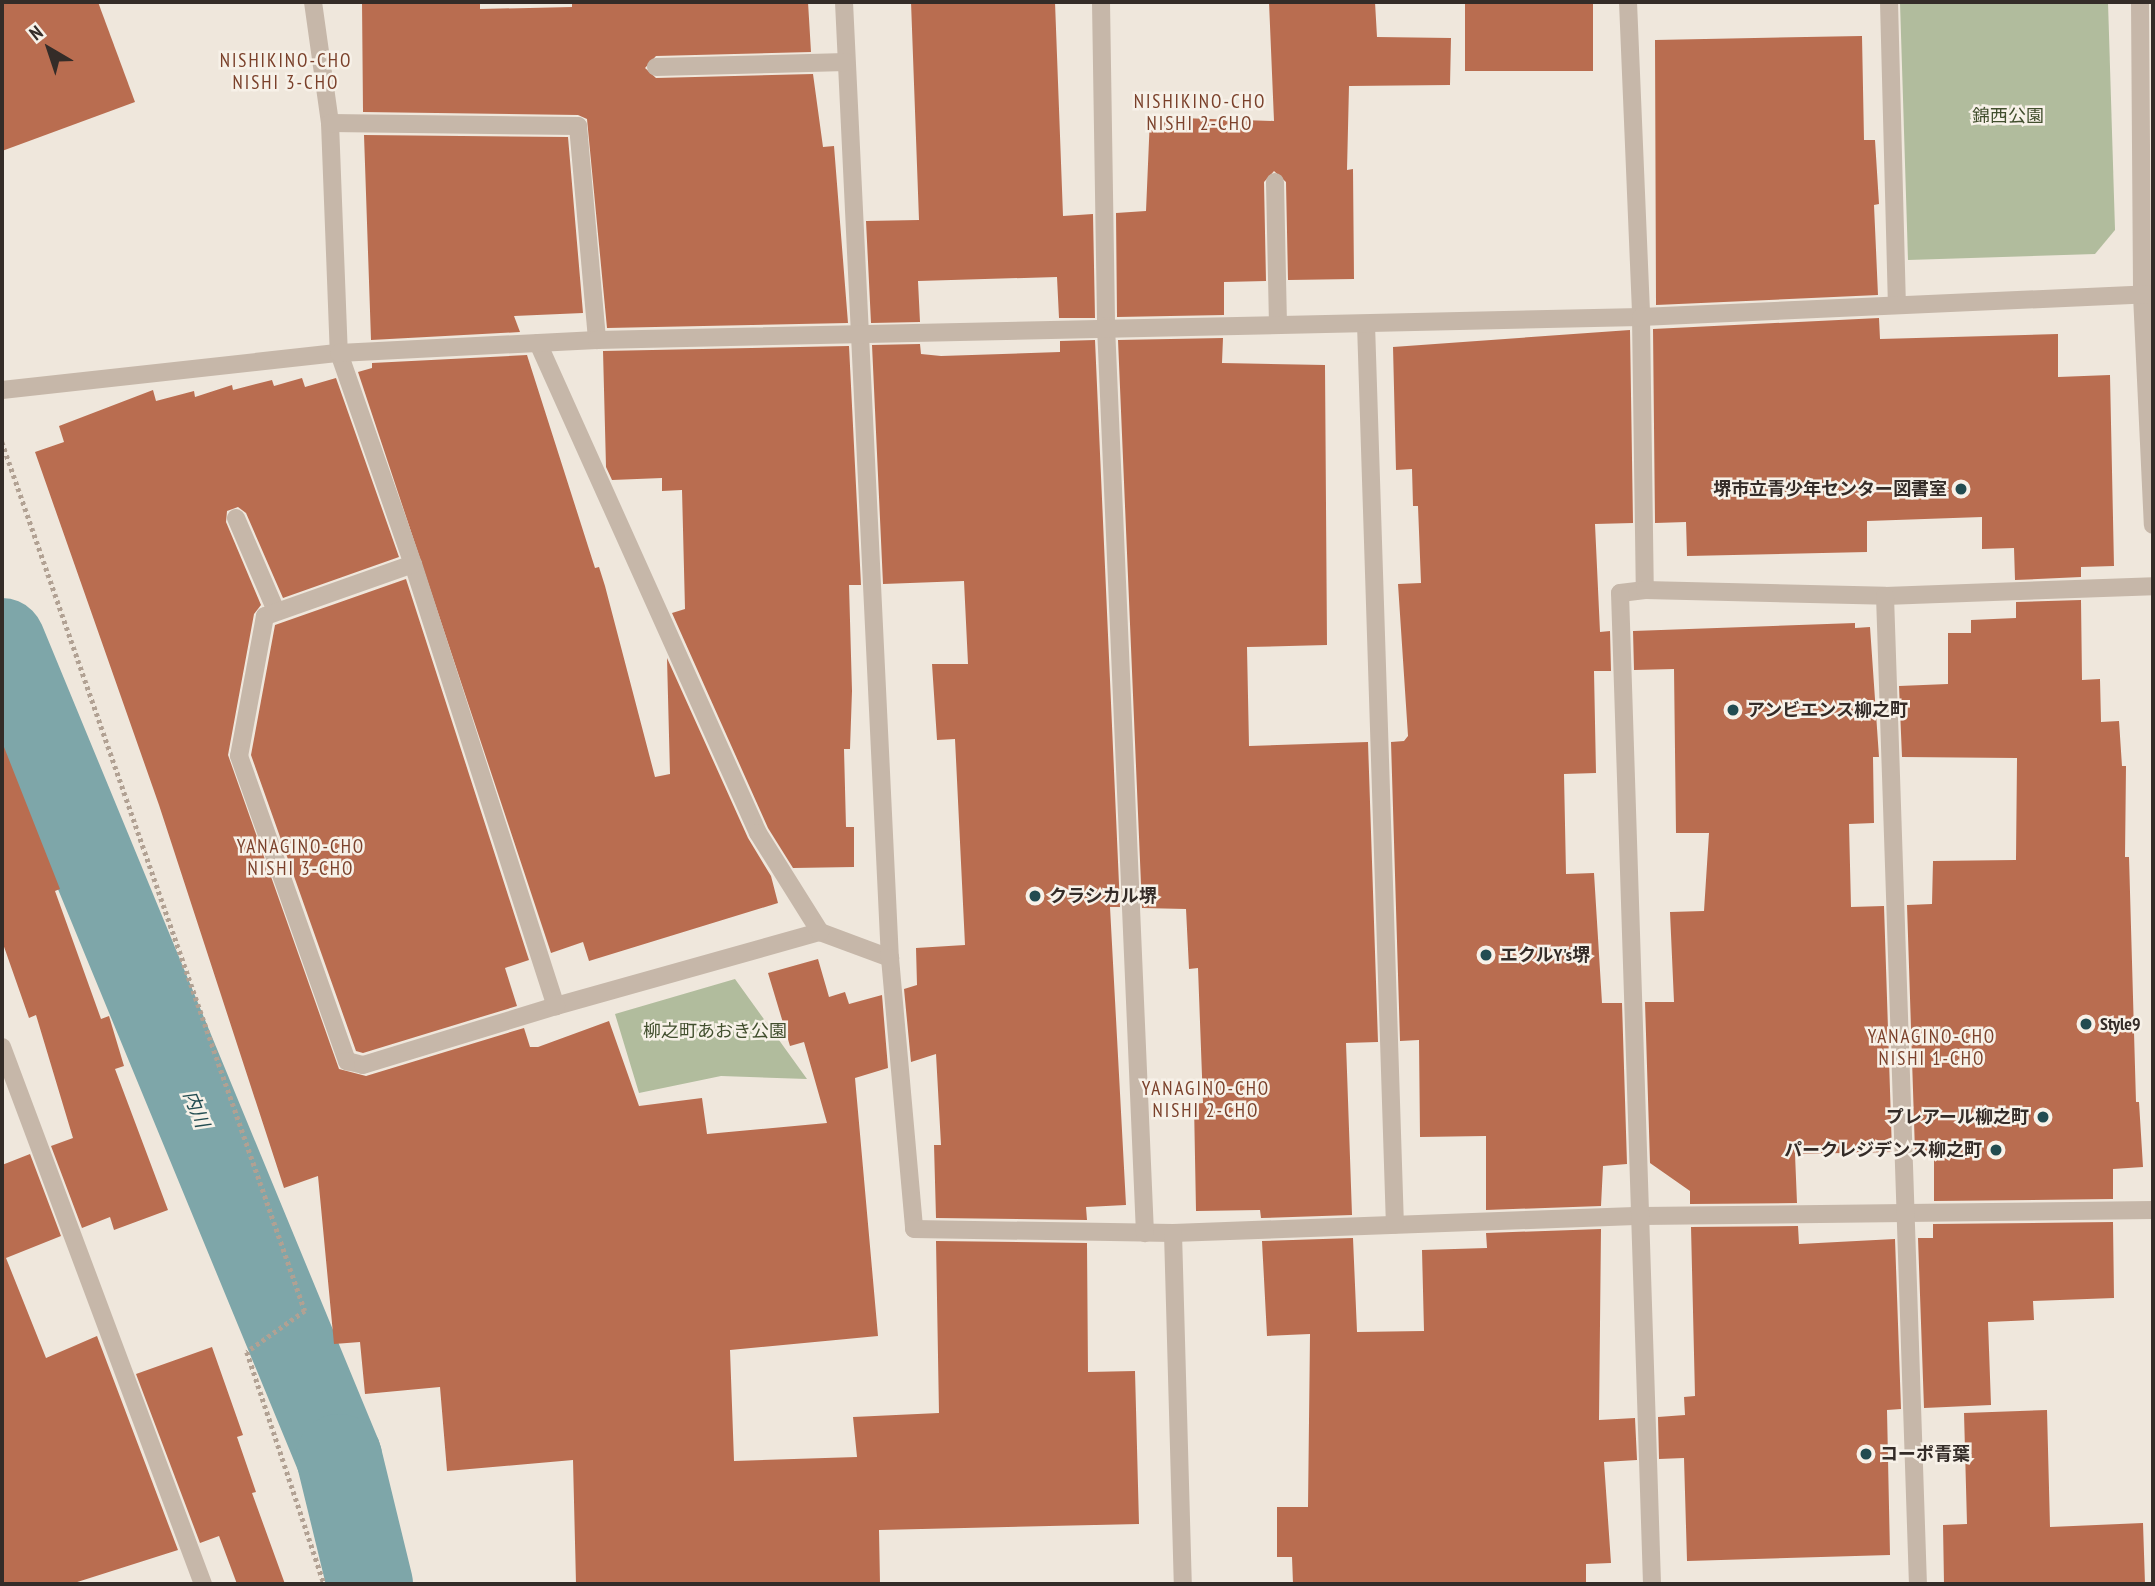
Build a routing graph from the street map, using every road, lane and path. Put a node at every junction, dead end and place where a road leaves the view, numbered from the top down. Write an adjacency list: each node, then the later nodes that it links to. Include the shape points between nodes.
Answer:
1 (313, 2): 9 (street)
2 (844, 2): 7 (street)
3 (1101, 2): 16 (street)
4 (1628, 2): 13 (street)
5 (1889, 2): 12 (street)
6 (2140, 2): 11 (street)
7 (846, 62): 8 (street); 17 (street)
8 (656, 67)
9 (330, 122): 18 (street, via 578,125); 20 (street)
10 (1275, 182): 15 (street)
11 (2148, 294): 12 (street); 24 (street)
12 (1897, 305): 13 (street)
13 (1641, 317): 14 (street); 27 (street)
14 (1366, 324): 15 (street); 37 (street)
15 (1278, 325): 16 (street)
16 (1106, 326): 17 (street); 38 (street)
17 (857, 333): 18 (street); 31 (street)
18 (597, 340): 19 (street)
19 (538, 343): 20 (street); 30 (street, via 758,833)
20 (339, 353): 21 (street); 25 (street)
21 (2, 390)
22 (2, 442): 41 (path, via 305,1311 247,1352)
23 (236, 518): 29 (street)
24 (2153, 525)
25 (412, 564): 29 (street); 32 (street)
26 (2153, 586): 28 (street)
27 (1645, 590): 28 (street); 36 (street, via 1620,593)
28 (1885, 596): 35 (street)
29 (276, 611): 32 (street, via 265,616 239,756 348,1061 363,1065)
30 (820, 932): 31 (street); 32 (street)
31 (890, 958): 38 (street, via 914,1229)
32 (556, 1006)
33 (2, 1047): 40 (street)
34 (2153, 1210): 35 (street)
35 (1909, 1213): 36 (street); 44 (street)
36 (1642, 1216): 37 (street); 43 (street)
37 (1395, 1226): 39 (street)
38 (1145, 1233): 39 (street)
39 (1172, 1233): 42 (street)
40 (203, 1584)
41 (324, 1584)
42 (1183, 1584)
43 (1652, 1584)
44 (1918, 1584)

